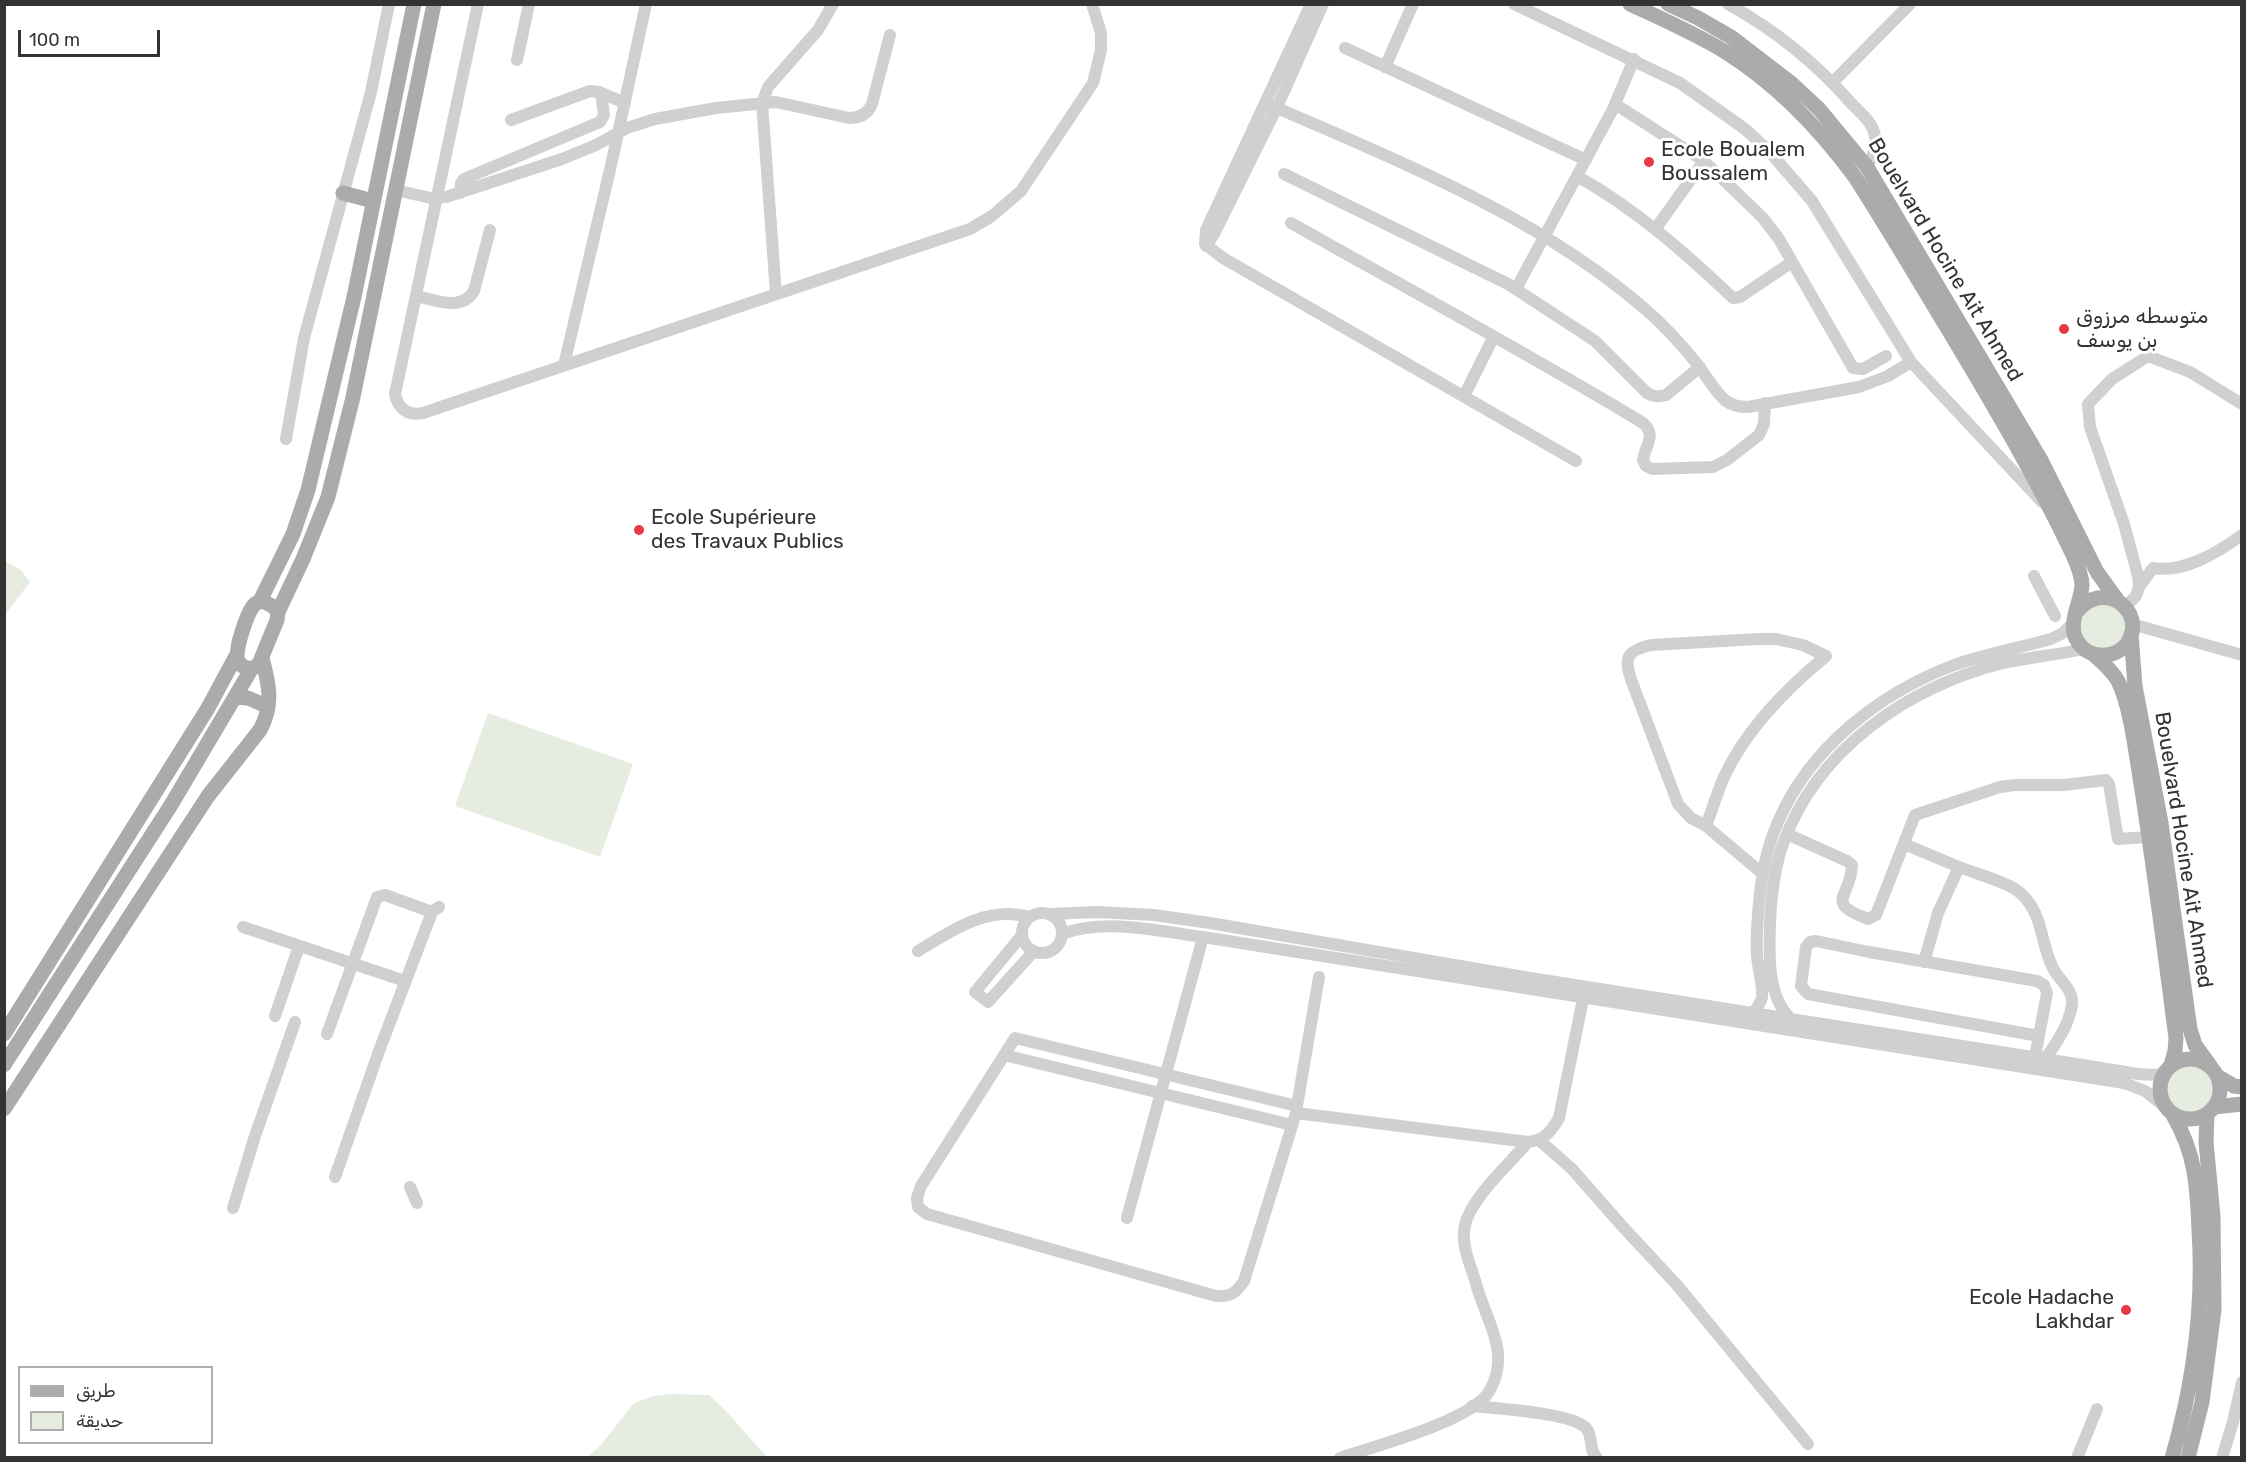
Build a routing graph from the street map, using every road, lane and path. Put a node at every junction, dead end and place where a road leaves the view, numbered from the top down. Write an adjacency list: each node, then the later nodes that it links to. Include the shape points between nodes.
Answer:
1 (389, 4): 36 (street, via 371,92)
2 (414, 4): 39 (main road)
3 (434, 4): 35 (main road)
4 (478, 4): 38 (street)
5 (529, 4): 20 (street)
6 (646, 4): 24 (street)
7 (833, 4): 25 (street, via 818,30 768,87)
8 (1092, 4): 46 (street, via 1101,33 1093,83 1012,200 970,229)
9 (1311, 4): 27 (street)
10 (1323, 4): 27 (street)
11 (1413, 4): 21 (street)
12 (1514, 4): 19 (street)
13 (1630, 4): 58 (main road, via 1692,33 1754,71 1783,94 1833,148 1880,216 2015,441)
14 (1668, 4): 32 (main road, Bouelvard Hocine Ait Ahmed, via 1731,37 1769,65 1819,109)
15 (1728, 4): 22 (street, via 1775,33)
16 (1910, 4): 22 (street)
17 (890, 35): 25 (street, via 872,104 864,115 849,118 783,102)
18 (1345, 48): 21 (street)
19 (1634, 59): 26 (street); 50 (street, via 1680,82 1719,109 1792,175 1830,229)
20 (517, 60)
21 (1385, 67): 30 (street)
22 (1833, 82): 32 (street, via 1873,130 1874,152)
23 (602, 93): 24 (street); 28 (street, via 585,93); 37 (street, via 604,115 600,122 464,179)
24 (625, 103): 29 (street)
25 (762, 103): 29 (street, via 655,119); 46 (street)
26 (1615, 104): 30 (street); 31 (street)
27 (1271, 105): 43 (street, via 1387,156); 53 (street, via 1206,246)
28 (512, 120)
29 (619, 132): 37 (street, via 562,159); 51 (street)
30 (1586, 160): 34 (street)
31 (1704, 161): 41 (street); 44 (street, via 1764,218)
32 (1867, 167): 63 (main road, Bouelvard Hocine Ait Ahmed, via 2042,460 2097,572)
33 (1284, 174): 45 (street)
34 (1577, 176): 41 (street); 43 (street)
35 (395, 190): 38 (street); 64 (main road, via 353,397 328,497)
36 (343, 193): 39 (main road); 56 (street, via 304,338)
37 (460, 193): 38 (street)
38 (436, 198): 47 (street)
39 (373, 201): 62 (main road, via 308,490 293,534)
40 (1291, 223): 48 (street)
41 (1656, 228): 44 (street, via 1735,299)
42 (490, 230): 47 (street, via 474,291 468,299 454,303)
43 (1545, 235): 45 (street); 52 (street, via 1640,304)
44 (1792, 262): 49 (street, via 1853,368 1863,369)
45 (1516, 289): 52 (street, via 1595,341 1652,396 1666,395)
46 (776, 294): 51 (street)
47 (416, 296): 51 (street, via 395,394 404,411 423,413)
48 (1493, 338): 53 (street); 54 (street, via 1646,426 1650,440 1643,460 1652,469 1713,467 1727,460 1759,435 1764,424)
49 (1886, 356)
50 (1911, 362): 54 (street, via 1859,387); 58 (street)
51 (564, 365)
52 (1700, 367): 54 (street, via 1730,404 1742,407)
53 (1464, 396): 57 (street)
54 (1764, 403)
55 (2241, 404): 61 (street, via 2190,372 2148,356 2112,379 2088,404 2090,427 2124,524)
56 (286, 439)
57 (1576, 461)
58 (2055, 516): 65 (main road, via 2082,582)
59 (2241, 535): 61 (street, via 2174,569 2153,568)
60 (2034, 576): 65 (street, via 2052,621 2060,614)
61 (2139, 587): 63 (street, via 2136,596)
62 (260, 601): 64 (main road); 69 (main road, via 251,610)
63 (2121, 604): 65 (main road, via 2109,597 2090,599); 66 (main road, via 2130,615)
64 (278, 612): 70 (main road)
65 (2075, 618): 67 (main road, via 2074,633); 78 (street, via 2063,633 2051,639 1956,665 1896,691 1858,720 1831,744 1790,796)
66 (2132, 629): 67 (main road, via 2127,642 2113,654); 68 (street); 104 (main road, Bouelvard Hocine Ait Ahmed, via 2135,686 2161,823 2190,1029 2195,1045)
67 (2089, 652): 74 (street, via 2002,663 1952,679 1886,714 1835,758 1814,783); 75 (main road, via 2109,668 2123,695)
68 (2241, 655)
69 (236, 656): 70 (main road, via 240,665); 97 (main road, via 208,708)
70 (256, 665): 71 (main road); 72 (main road, via 270,691)
71 (236, 697): 72 (main road, via 248,698); 102 (main road)
72 (265, 710): 109 (main road, via 260,730 208,796)
73 (1706, 826): 73 (street, via 1678,804 1626,665 1630,654 1651,645 1759,639 1790,642 1826,656 1783,694 1740,749); 78 (street)
74 (1787, 834): 76 (street, via 1852,865 1842,900 1844,907 1868,919 1876,915); 95 (street, via 1775,874 1769,936 1776,1000)
75 (2149, 837): 76 (street, via 2118,839 2109,784 2101,780 2000,787 1951,802 1914,815); 103 (main road, via 2176,1038)
76 (1904, 844): 77 (street)
77 (1959, 867): 88 (street, via 1938,913); 101 (street, via 2017,890 2035,912 2048,959 2068,987 2073,1004 2056,1044)
78 (1763, 874): 93 (street, via 1757,925 1762,998)
79 (1050, 914): 80 (street); 82 (street, via 1059,922); 93 (street, via 1154,915)
80 (1030, 917): 83 (street); 86 (street, via 1016,913 977,918)
81 (243, 927): 85 (street)
82 (1062, 934): 84 (street, via 1089,927); 87 (street, via 1052,950)
83 (1022, 935): 87 (street); 87 (street, via 975,992 988,1002)
84 (1203, 937): 92 (street); 105 (street)
85 (299, 946): 89 (street); 94 (street)
86 (918, 951)
87 (1034, 951)
88 (1924, 962): 99 (street, via 2044,985 2047,993); 99 (street, via 1810,942 1801,986 1808,994)
89 (352, 964): 91 (street); 91 (street, via 377,897 435,909); 98 (street)
90 (1319, 977): 112 (street)
91 (405, 981): 114 (street)
92 (1583, 999): 110 (street, via 2124,1083 2145,1091); 113 (street, via 1560,1118 1548,1134)
93 (1753, 1013): 95 (street)
94 (275, 1016)
95 (1791, 1019): 101 (street)
96 (295, 1022): 117 (street)
97 (4, 1034)
98 (327, 1034)
99 (2039, 1036): 101 (street)
100 (1004, 1055): 105 (street, via 1015,1038); 107 (street); 112 (street, via 921,1186 918,1207 927,1214 1216,1296 1236,1293 1244,1281)
101 (2040, 1058): 103 (street, via 2138,1074 2156,1075)
102 (4, 1065)
103 (2167, 1069): 104 (main road, via 2180,1060 2191,1059 2202,1061); 110 (main road, via 2160,1094)
104 (2214, 1072): 106 (main road); 111 (main road, via 2220,1092)
105 (1165, 1075): 107 (street); 112 (street)
106 (2241, 1087)
107 (1161, 1092): 112 (street); 118 (street)
108 (2241, 1104): 111 (main road)
109 (4, 1109)
110 (2168, 1110): 111 (main road, via 2190,1120); 127 (main road, via 2187,1140 2194,1169 2202,1284 2193,1371)
111 (2211, 1110): 128 (main road, via 2206,1142 2213,1216 2214,1310 2202,1402)
112 (1295, 1115): 113 (street)
113 (1533, 1141): 120 (street, via 1479,1197 1465,1225 1464,1240 1499,1360 1484,1398); 123 (street, via 1572,1169 1677,1285)
114 (335, 1177)
115 (410, 1186): 116 (street)
116 (417, 1203)
117 (233, 1208)
118 (1127, 1218)
119 (2241, 1382): 122 (street)
120 (1472, 1406): 124 (street, via 1435,1425); 125 (street, via 1582,1424)
121 (2097, 1409): 126 (street)
122 (2237, 1423): 129 (street)
123 (1808, 1444)
124 (1340, 1458)
125 (1598, 1458)
126 (2077, 1458)
127 (2172, 1458)
128 (2188, 1458)
129 (2222, 1458)

